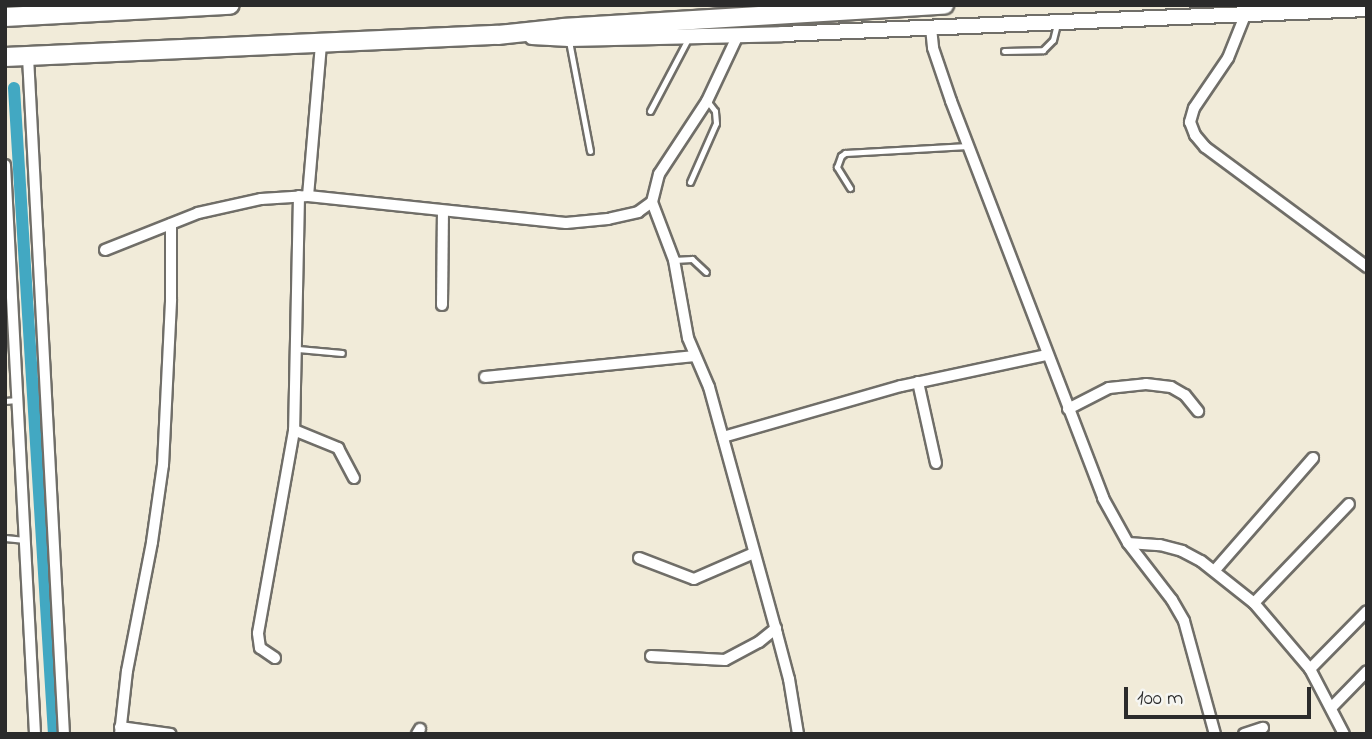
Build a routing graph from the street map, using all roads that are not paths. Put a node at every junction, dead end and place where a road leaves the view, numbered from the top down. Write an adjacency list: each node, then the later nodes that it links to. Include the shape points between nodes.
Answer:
1 (230, 5): 3 (highway)
2 (944, 5): 9 (highway)
3 (176, 6): 6 (highway)
4 (1367, 9): 5 (main road)
5 (1245, 13): 7 (main road); 30 (street, via 1228,58 1194,108 1191,122 1195,135)
6 (5, 17)
7 (1058, 22): 8 (main road); 14 (lane, via 1053,40 1044,50)
8 (931, 28): 10 (main road); 19 (street, via 933,48)
9 (498, 35): 12 (main road); 13 (highway)
10 (738, 35): 11 (main road); 17 (street)
11 (689, 36): 12 (main road); 18 (lane)
12 (569, 39): 20 (lane)
13 (321, 43): 16 (highway); 24 (street)
14 (1004, 51)
15 (5, 57): 16 (highway)
16 (28, 57): 69 (street)
17 (707, 101): 22 (lane, via 715,111 716,123); 25 (street, via 659,174)
18 (650, 111)
19 (968, 146): 23 (lane, via 845,153 837,167); 37 (street)
20 (590, 151)
21 (5, 165): 32 (street)
22 (690, 182)
23 (850, 188)
24 (304, 196): 26 (street); 27 (street, via 236,204); 34 (street)
25 (652, 202): 26 (street, via 638,212 589,222); 29 (street)
26 (443, 213): 33 (street)
27 (171, 223): 28 (street); 66 (street, via 163,465)
28 (104, 250)
29 (674, 260): 31 (lane, via 692,259); 36 (street)
30 (1367, 267)
31 (706, 272)
32 (8, 277): 38 (street)
33 (442, 305)
34 (298, 349): 35 (lane); 45 (street)
35 (342, 353)
36 (695, 355): 39 (street); 46 (street, via 703,367)
37 (1047, 355): 40 (street); 43 (street)
38 (11, 365): 41 (street)
39 (485, 377)
40 (918, 382): 46 (street); 48 (street)
41 (17, 400): 42 (lane); 52 (street)
42 (5, 401)
43 (1068, 409): 44 (street, via 1109,388 1146,384 1171,387); 53 (street, via 1103,498)
44 (1198, 411)
45 (294, 430): 49 (street, via 338,448); 61 (street, via 258,633 260,648)
46 (723, 436): 54 (street)
47 (1313, 458): 56 (street)
48 (936, 463)
49 (354, 478)
50 (1349, 504): 57 (street)
51 (5, 538): 52 (lane)
52 (24, 540): 68 (street)
53 (1128, 543): 56 (street, via 1182,551); 71 (street, via 1184,621)
54 (754, 553): 55 (street, via 694,579); 59 (street)
55 (639, 558)
56 (1214, 570): 57 (street)
57 (1254, 603): 62 (street)
58 (1367, 611): 62 (street)
59 (776, 628): 60 (street, via 725,660); 70 (street)
60 (651, 656)
61 (275, 658)
62 (1310, 669): 64 (street)
63 (1367, 671): 64 (street)
64 (1332, 708): 73 (street)
65 (1263, 728): 72 (street)
66 (120, 730): 67 (street)
67 (164, 733)
68 (35, 734)
69 (64, 734)
70 (798, 734)
71 (1215, 734)
72 (1244, 734)
73 (1344, 734)

